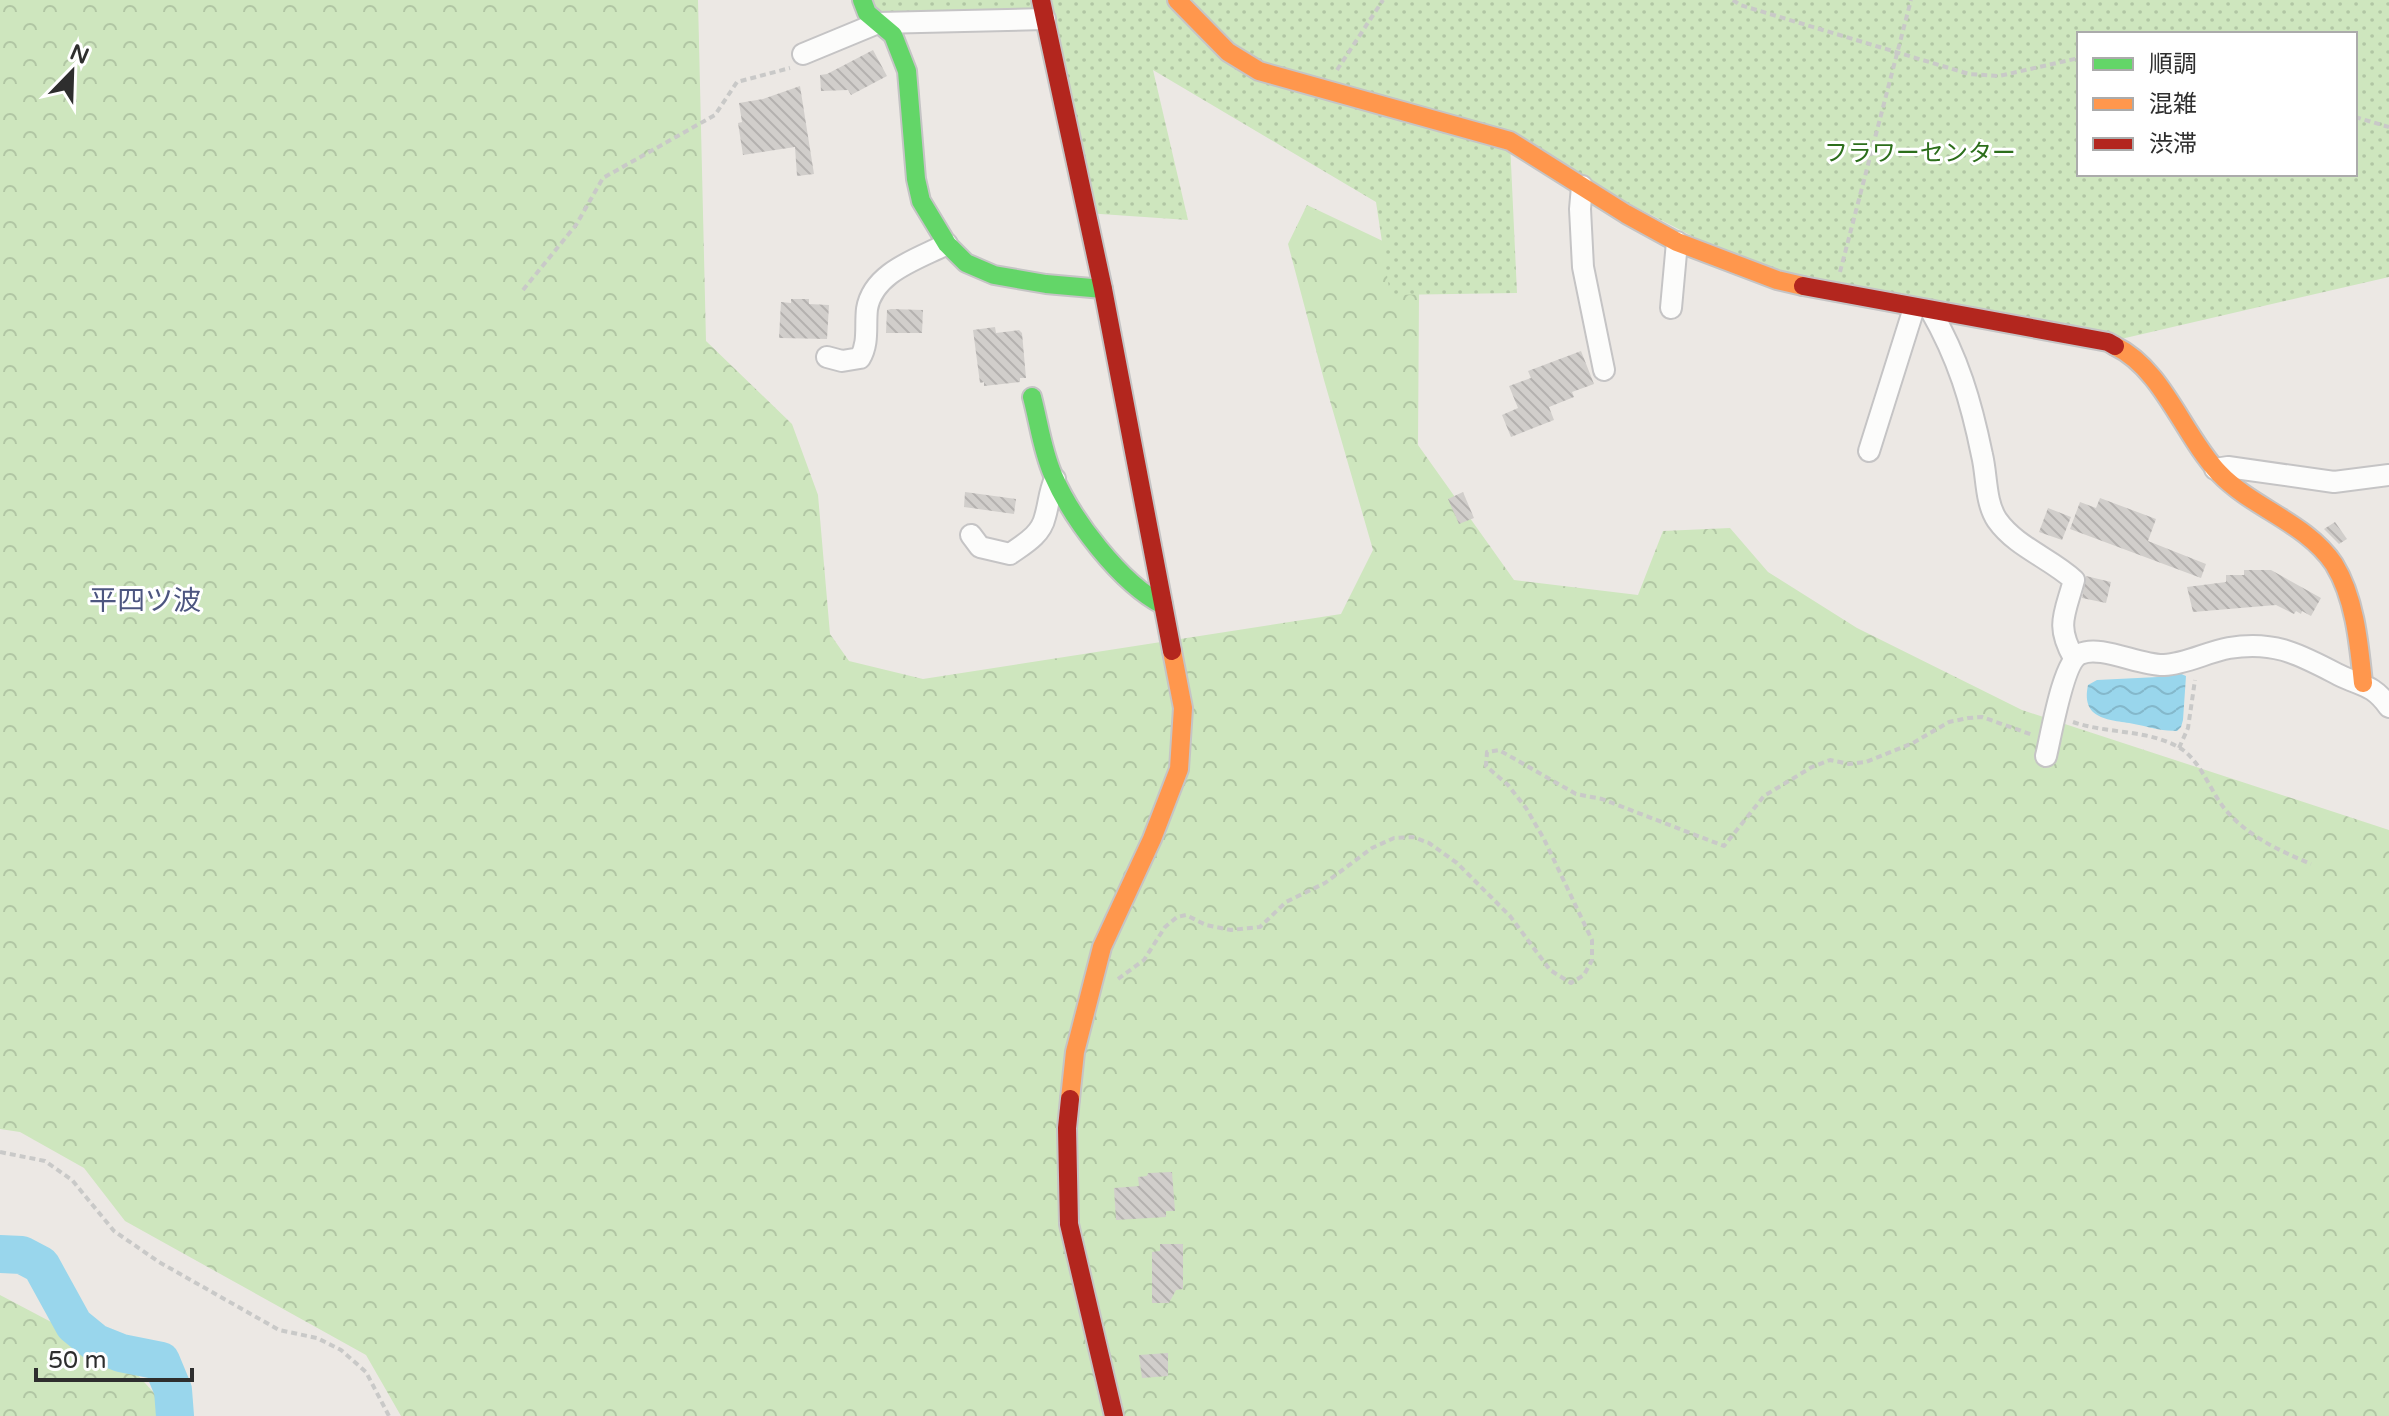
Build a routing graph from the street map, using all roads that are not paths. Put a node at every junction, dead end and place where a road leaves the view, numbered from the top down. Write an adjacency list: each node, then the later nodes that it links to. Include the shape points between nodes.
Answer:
1 (862, 0): 4 (street)
2 (1177, 0): 6 (street, via 1244,64 1510,141)
3 (1043, 10): 4 (street); 9 (street)
4 (878, 23): 5 (street); 8 (street, via 893,35 907,71 921,201)
5 (803, 54)
6 (1582, 186): 7 (street); 13 (street, via 1583,267)
7 (1677, 242): 10 (street); 11 (street, via 1777,280)
8 (947, 244): 9 (street, via 966,263 994,275); 12 (street, via 875,286 860,358)
9 (1103, 289): 20 (street)
10 (1671, 308)
11 (1922, 310): 15 (street); 16 (street, via 2108,342 2126,351 2145,368); 21 (street, via 1950,345 1966,385 1997,519 2011,536 2074,580 2062,625)
12 (827, 357)
13 (1604, 370)
14 (1032, 397): 18 (street)
15 (1869, 451)
16 (2215, 469): 17 (street, via 2334,482); 22 (street, via 2234,489 2301,532 2334,565 2358,638)
17 (2389, 475)
18 (1055, 479): 19 (street, via 1045,521 1033,538 1010,554 980,547); 20 (street, via 1063,497 1134,587)
19 (971, 535)
20 (1163, 605): 25 (street, via 1183,708 1179,769 1102,947 1075,1052 1067,1128 1069,1224)
21 (2074, 658): 22 (street, via 2094,652 2164,665 2229,648 2272,646); 24 (street, via 2067,667)
22 (2363, 683): 23 (street)
23 (2389, 707)
24 (2046, 756)
25 (1114, 1416)

